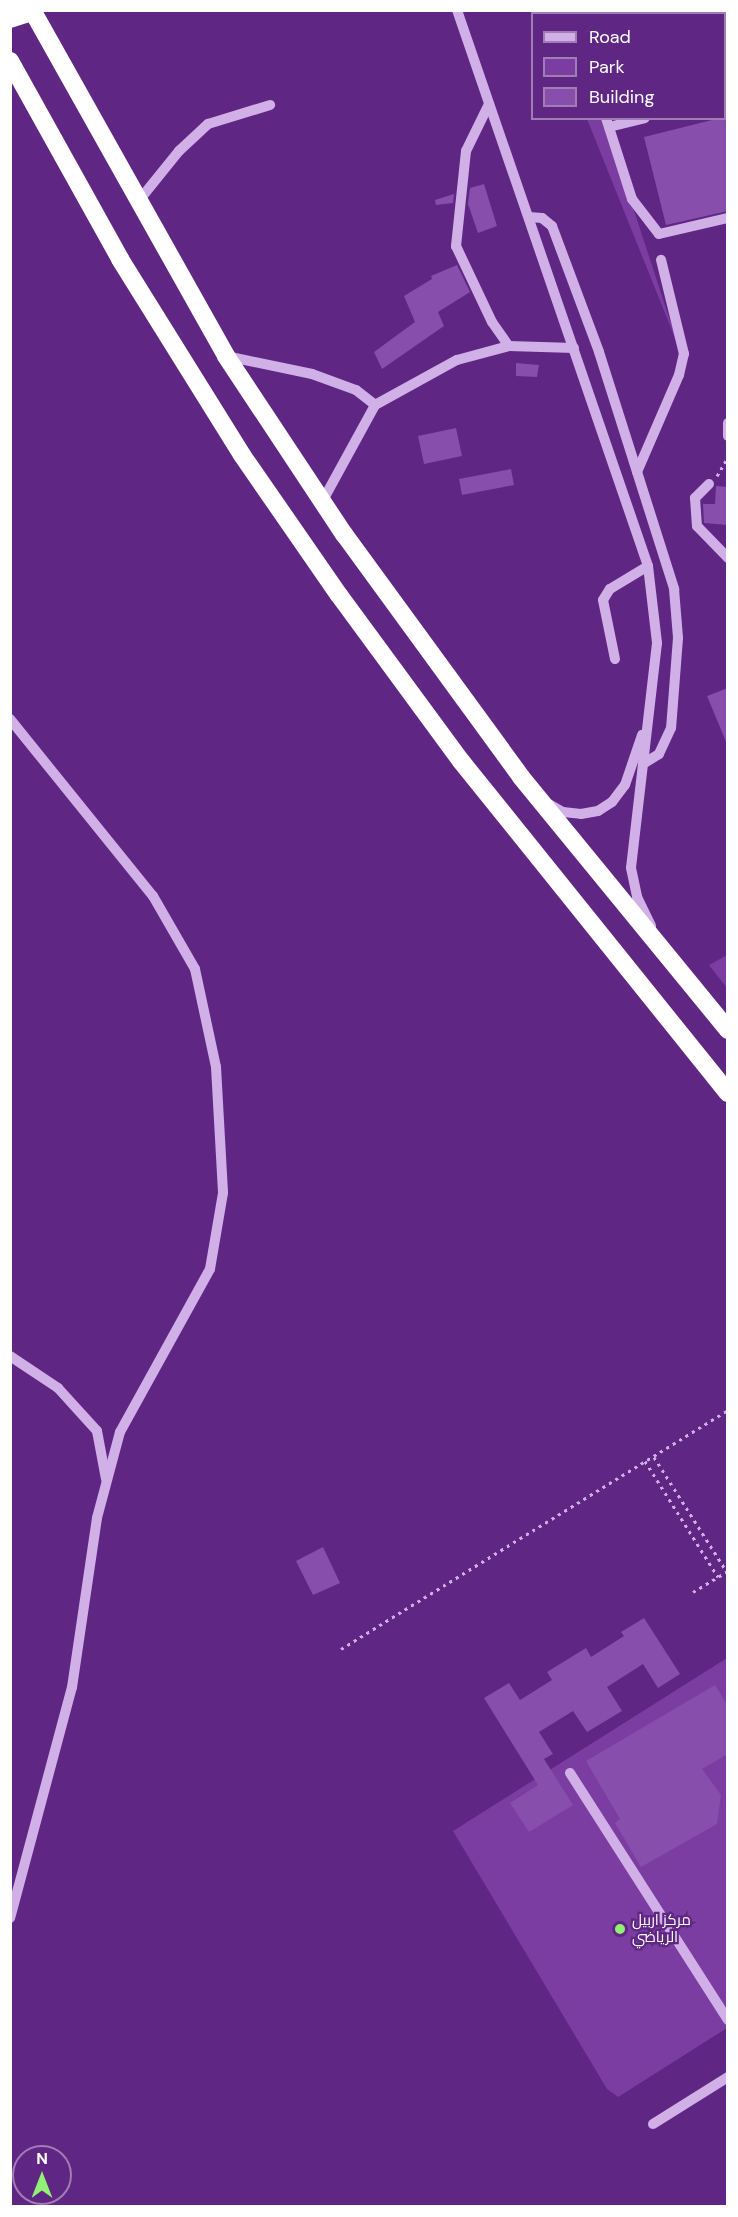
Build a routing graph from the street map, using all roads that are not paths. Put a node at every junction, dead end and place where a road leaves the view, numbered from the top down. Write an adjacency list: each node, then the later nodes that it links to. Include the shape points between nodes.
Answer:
1 (457, 10): 5 (street)
2 (32, 11): 3 (highway); 9 (highway)
3 (10, 19)
4 (10, 61): 31 (highway, via 120,259 242,455 326,577 440,735)
5 (489, 104): 10 (street); 13 (street, via 466,151 456,246 492,322)
6 (270, 105): 9 (street, via 208,124)
7 (630, 120): 8 (street)
8 (608, 123): 11 (street, via 632,199 659,234)
9 (137, 203): 15 (highway)
10 (529, 218): 14 (street); 19 (street, via 542,218 552,226 599,352)
11 (728, 218)
12 (661, 260): 19 (street, via 684,354 679,375)
13 (509, 346): 14 (street); 16 (street, via 457,360)
14 (574, 348): 23 (street)
15 (226, 356): 16 (street, via 312,374 356,390); 21 (highway)
16 (375, 405): 21 (street)
17 (728, 423): 18 (street)
18 (728, 436)
19 (637, 472): 27 (street, via 669,565 678,638 669,738 659,754)
20 (709, 484): 22 (street, via 695,498 697,526)
21 (322, 502): 28 (highway)
22 (728, 558)
23 (648, 566): 24 (street, via 610,589 603,600); 25 (street, via 657,643)
24 (615, 658)
25 (650, 712): 27 (street); 28 (street, via 625,785 604,808 580,814 562,812)
26 (10, 719): 33 (street, via 153,896 195,969 216,1067 223,1193 210,1269 120,1432)
27 (643, 764): 29 (street, via 632,875 639,904)
28 (521, 777): 29 (highway)
29 (671, 964): 30 (highway)
30 (728, 1030)
31 (728, 1093)
32 (10, 1356): 33 (street, via 58,1388 97,1431)
33 (107, 1482): 35 (street, via 97,1518 72,1687)
34 (570, 1773): 36 (street)
35 (10, 1918)
36 (728, 2020)
37 (728, 2077): 38 (street)
38 (653, 2124)

